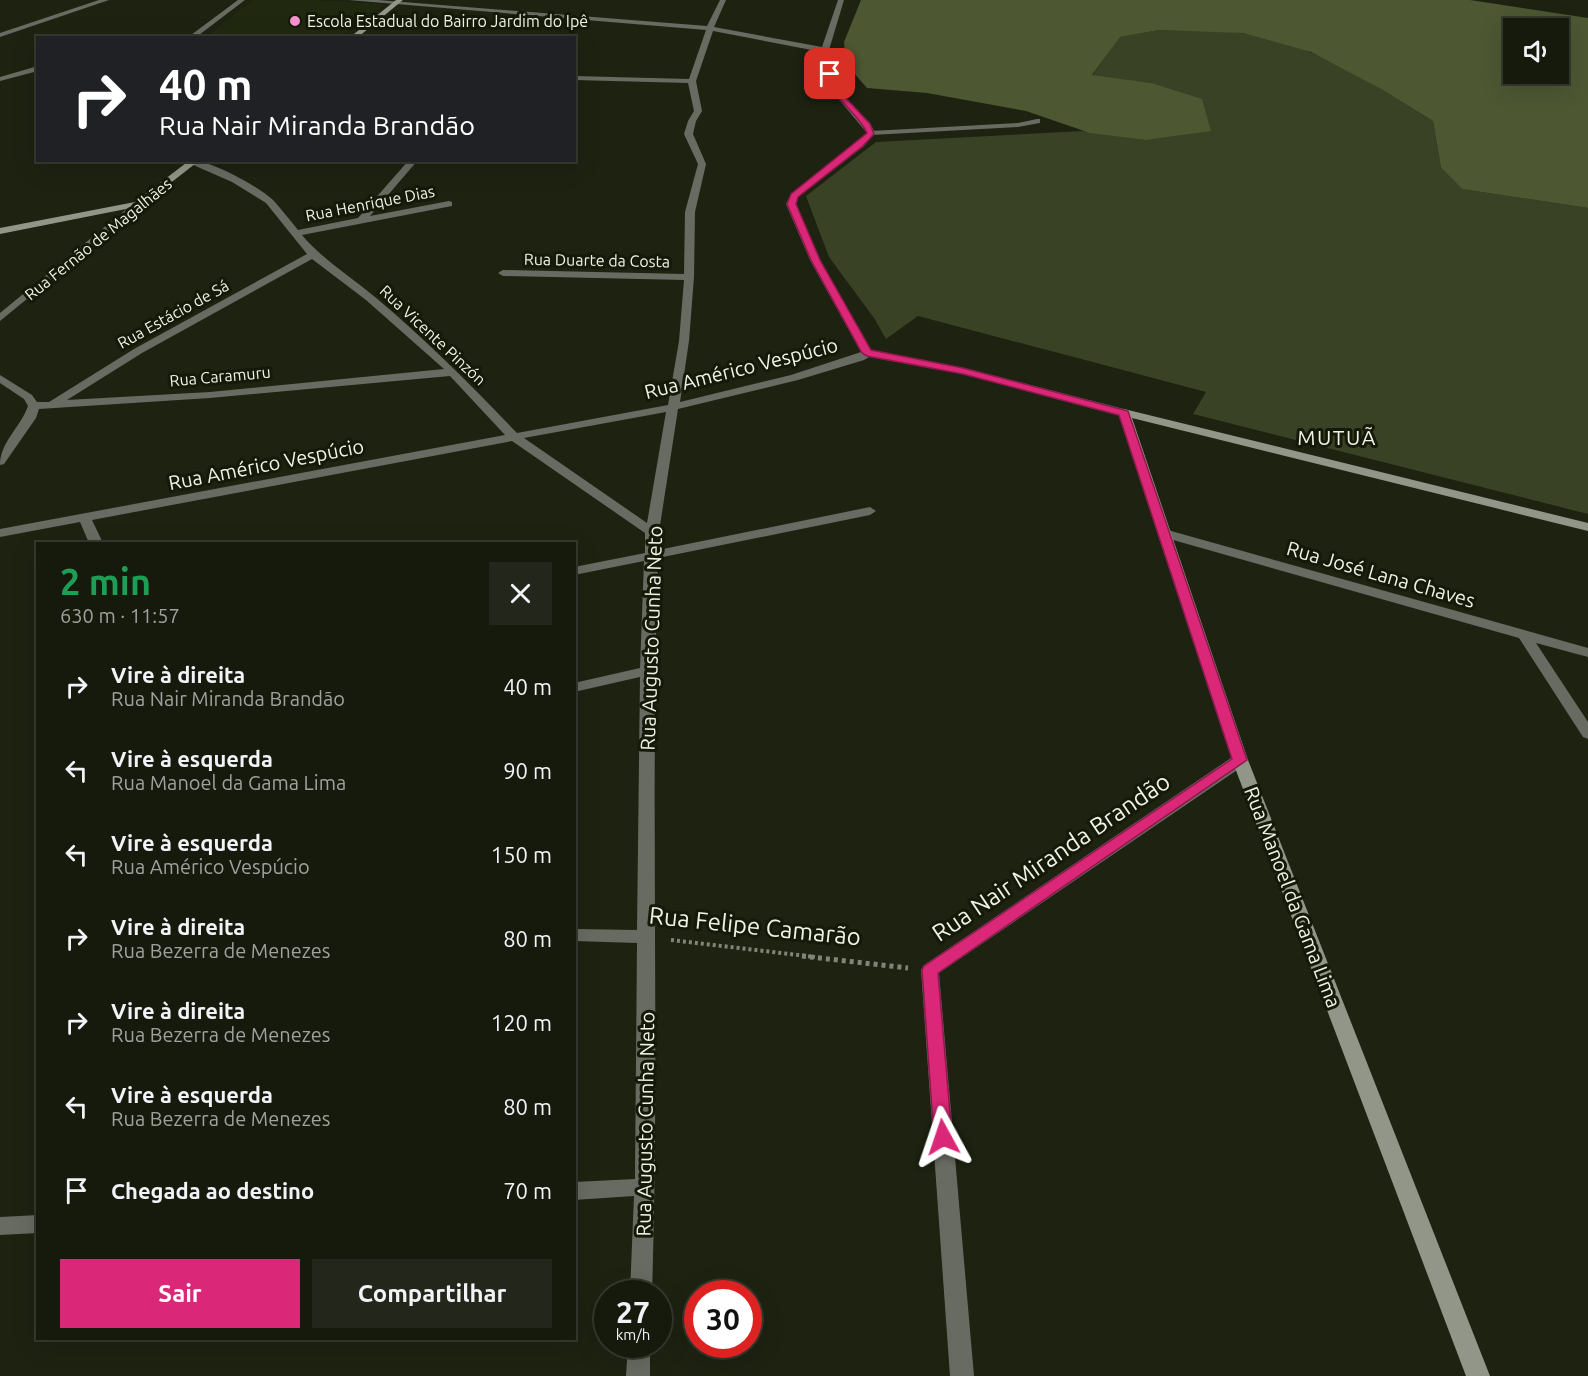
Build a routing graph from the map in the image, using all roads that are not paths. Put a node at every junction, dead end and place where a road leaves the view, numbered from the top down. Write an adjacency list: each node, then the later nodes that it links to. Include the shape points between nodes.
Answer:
1 (106, 0): 8 (street)
2 (242, 0): 9 (street)
3 (351, 0): 6 (street)
4 (723, 0): 7 (street)
5 (841, 0): 11 (street)
6 (398, 2): 7 (street); 10 (street)
7 (710, 28): 11 (street); 17 (street)
8 (0, 35)
9 (193, 36)
10 (355, 36)
11 (825, 50): 19 (street, via 841,97)
12 (36, 69): 14 (street)
13 (0, 74): 14 (street)
14 (10, 76): 16 (street)
15 (576, 78): 17 (street)
16 (0, 79)
17 (692, 81): 30 (street, Rua Augusto Cunha Neto, via 698,111 687,126 702,164 690,212)
18 (1037, 122): 19 (lane)
19 (871, 134): 32 (street, via 794,196 791,204 815,260)
20 (194, 162): 23 (street, Rua Fernão de Magalhães)
21 (197, 162): 27 (street, Rua Vicente Pinzón, via 269,201)
22 (412, 162): 25 (street)
23 (138, 204): 26 (street); 31 (street, Rua Fernão de Magalhães)
24 (449, 204): 25 (street, Rua Henrique Dias)
25 (361, 221): 27 (street, Rua Henrique Dias)
26 (0, 231)
27 (297, 233): 28 (street, Rua Vicente Pinzón)
28 (313, 255): 33 (street, Rua Vicente Pinzón, via 370,298); 35 (street, Rua Estácio de Sá, via 138,351)
29 (503, 273): 30 (street, Rua Duarte da Costa)
30 (689, 277): 37 (street, Rua Augusto Cunha Neto)
31 (0, 318)
32 (867, 353): 37 (street, Rua Américo Vespúcio, via 794,378); 38 (street, Rua Américo Vespúcio, via 963,371)
33 (453, 372): 35 (street, Rua Caramuru, via 210,395); 39 (street, Rua Vicente Pinzón)
34 (0, 378): 36 (street, via 28,397)
35 (51, 405): 36 (street, Rua Caramuru)
36 (34, 406): 40 (street)
37 (673, 406): 39 (street, Rua Américo Vespúcio); 44 (street, Rua Augusto Cunha Neto)
38 (1124, 413): 43 (street, Rua Américo Vespúcio); 46 (street, Rua Manoel da Gama Lima)
39 (514, 437): 42 (street, Rua Américo Vespúcio); 44 (street, Rua Vicente Pinzón)
40 (0, 461)
41 (870, 511): 48 (street)
42 (85, 518): 45 (street, Rua Américo Vespúcio); 47 (street)
43 (1588, 527)
44 (652, 532): 48 (street, Rua Augusto Cunha Neto)
45 (0, 533)
46 (1164, 533): 50 (street, Rua José Lana Chaves); 55 (street, Rua Manoel da Gama Lima)
47 (96, 542)
48 (652, 555): 49 (street); 52 (street, Rua Augusto Cunha Neto)
49 (576, 571)
50 (1524, 635): 51 (street, Rua José Lana Chaves); 54 (street)
51 (1588, 653)
52 (647, 670): 53 (street); 57 (street, Rua Augusto Cunha Neto)
53 (576, 688)
54 (1588, 734)
55 (1240, 760): 65 (street, Rua Nair Miranda Brandão, via 930,970); 66 (street, Rua Manoel da Gama Lima)
56 (576, 934): 57 (street, Rua Felipe Camarão)
57 (647, 937): 58 (street, Rua Augusto Cunha Neto)
58 (645, 1187): 59 (street); 62 (street, Rua Augusto Cunha Neto)
59 (576, 1191)
60 (36, 1224): 61 (street)
61 (0, 1226)
62 (641, 1280)
63 (639, 1358): 64 (street)
64 (638, 1376)
65 (962, 1376)
66 (1478, 1376)

